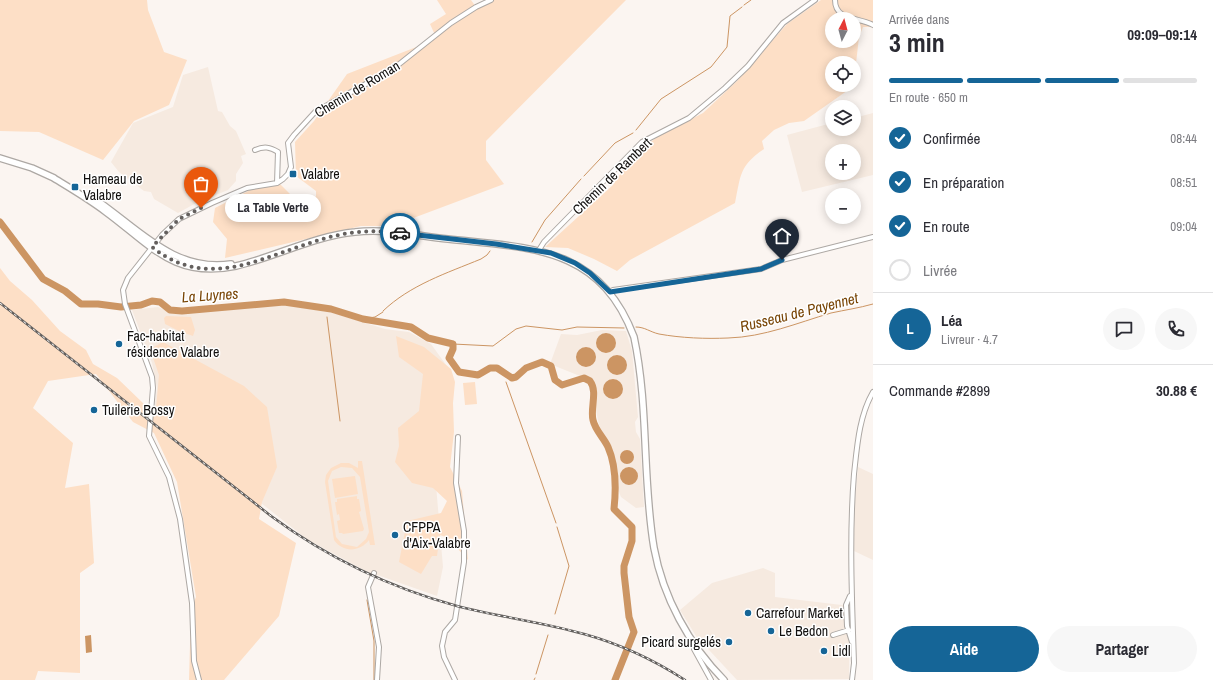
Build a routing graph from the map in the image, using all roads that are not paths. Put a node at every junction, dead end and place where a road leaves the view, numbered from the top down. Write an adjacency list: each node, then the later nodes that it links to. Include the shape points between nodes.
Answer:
1 (491, 0): 7 (street, Chemin de Roman, via 451,23 393,69 315,112 288,143 290,170)
2 (816, 0): 10 (street, Chemin de Rambert, via 783,23 748,66 689,118 642,142)
3 (835, 0): 4 (street, via 835,6 843,16)
4 (873, 25)
5 (255, 150): 7 (street, via 269,147 278,152)
6 (0, 158): 9 (main road, via 68,183 105,205)
7 (277, 183): 9 (street, via 247,188 179,219)
8 (873, 237): 11 (street, via 782,260 761,269)
9 (152, 246): 10 (main road, via 177,264 199,270 236,266 327,237 366,231); 22 (street, via 124,285 125,304 152,378 149,436 169,477 180,519 192,603 194,661)
10 (539, 250): 11 (main road, via 575,263)
11 (610, 292): 21 (main road, via 629,324 636,347 646,430 651,524 657,559 676,614)
12 (873, 392): 15 (street, via 864,414 855,463)
13 (458, 437): 24 (street, via 456,483 464,530 464,562 455,620 446,632 442,646 444,657)
14 (374, 573): 23 (street, via 368,587 379,647)
15 (852, 588): 16 (street); 17 (street, via 846,605)
16 (852, 618): 17 (street); 19 (street)
17 (848, 631): 18 (street); 19 (street)
18 (832, 635)
19 (853, 647): 28 (street)
20 (694, 649): 25 (street)
21 (701, 651): 26 (main road); 27 (main road)
22 (199, 680)
23 (377, 680)
24 (455, 680)
25 (711, 680)
26 (724, 680)
27 (728, 680)
28 (852, 680)

